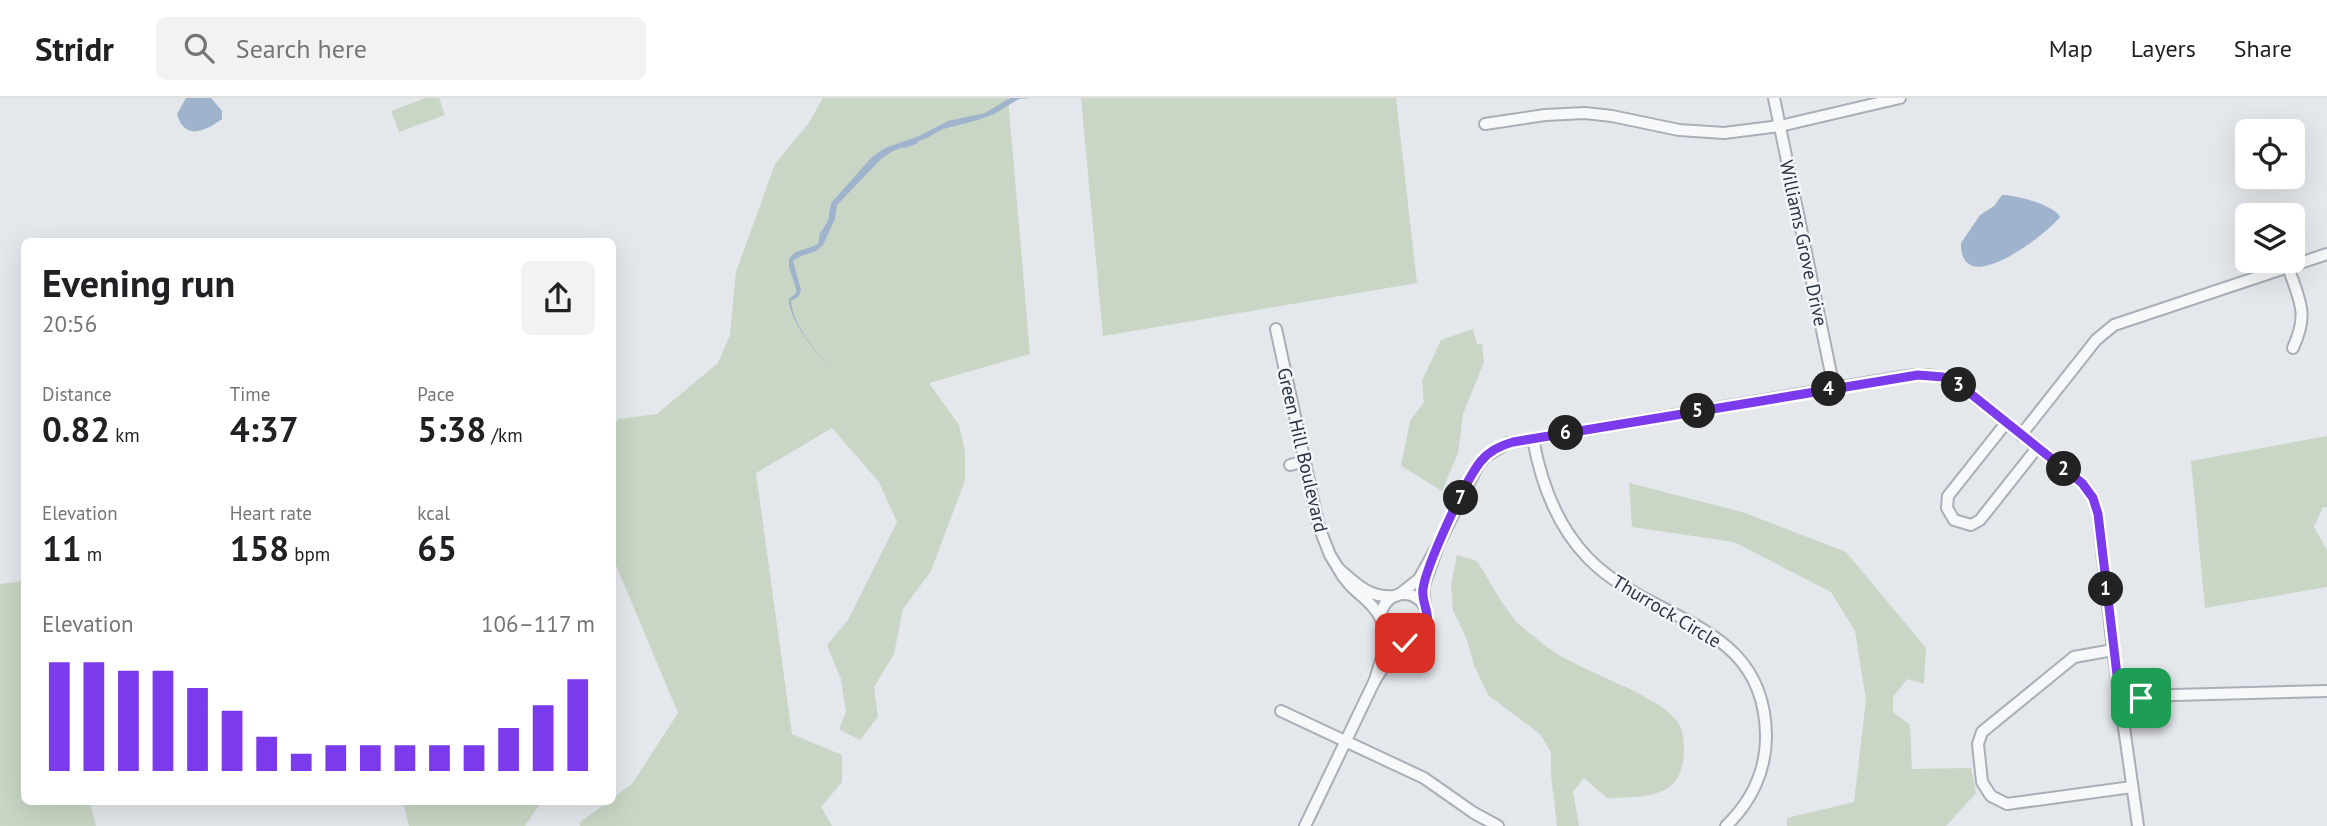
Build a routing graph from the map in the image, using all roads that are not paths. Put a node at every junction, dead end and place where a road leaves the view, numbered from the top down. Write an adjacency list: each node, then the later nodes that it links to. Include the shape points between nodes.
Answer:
1 (1774, 98): 4 (street, Williams Grove Drive)
2 (1900, 98): 4 (street)
3 (1485, 124): 4 (street, via 1585,113 1713,134)
4 (1780, 126): 11 (street, Williams Grove Drive)
5 (2327, 254): 6 (street)
6 (2305, 261)
7 (2270, 273): 13 (street, via 2114,326 2096,341)
8 (2290, 273): 10 (street, via 2303,319)
9 (1276, 329): 16 (street, Green Hill Boulevard)
10 (2293, 348)
11 (1835, 388): 12 (street, via 1937,375 1961,386); 14 (street)
12 (2006, 423): 13 (street); 15 (street, via 1950,492 1947,508 1954,520 1966,525 1980,520)
13 (2021, 435): 15 (street)
14 (1532, 439): 18 (street, via 1502,446 1482,460); 33 (street, Thurrock Circle, via 1552,506 1586,556 1628,591 1714,635 1748,671 1764,716 1765,752 1752,792)
15 (2037, 448): 24 (street, via 2082,483 2093,498)
16 (1305, 461): 17 (street); 19 (street, Green Hill Boulevard, via 1323,540)
17 (1290, 464)
18 (1439, 543): 20 (street, via 1419,579); 21 (street, via 1423,588)
19 (1338, 568): 20 (street, Green Hill Boulevard, via 1371,593); 22 (street, Green Hill Boulevard, via 1349,586 1376,609)
20 (1398, 595): 21 (street, via 1415,596); 22 (street, via 1384,606)
21 (1426, 608): 23 (street, via 1426,626)
22 (1382, 624): 23 (street, via 1396,639); 25 (street, via 1385,647)
23 (1414, 638): 25 (street, via 1395,650)
24 (2113, 650): 27 (street); 30 (street, via 2074,657 1990,724 1978,740 1979,768 1988,792 2007,804)
25 (1375, 680): 29 (street)
26 (2327, 691): 27 (street)
27 (2120, 700): 30 (street)
28 (1281, 711): 29 (street)
29 (1347, 741): 31 (street); 32 (street, via 1424,778)
30 (2132, 787): 34 (street)
31 (1305, 826)
32 (1498, 826)
33 (1726, 826)
34 (2138, 826)

